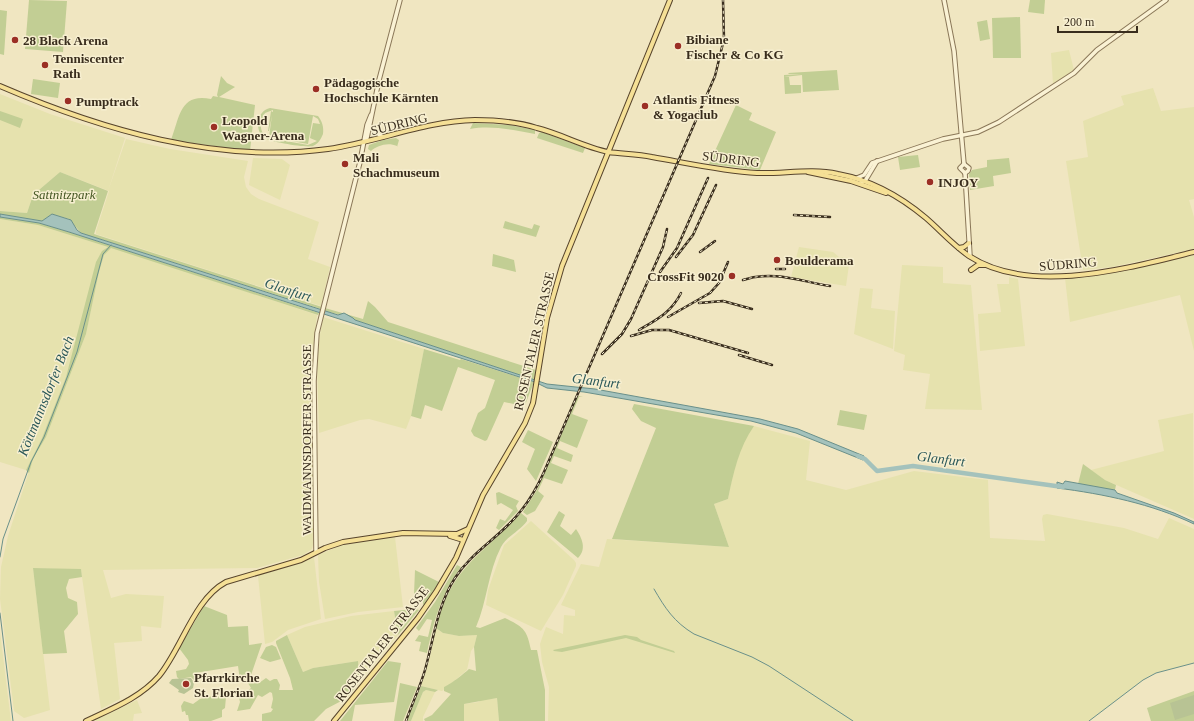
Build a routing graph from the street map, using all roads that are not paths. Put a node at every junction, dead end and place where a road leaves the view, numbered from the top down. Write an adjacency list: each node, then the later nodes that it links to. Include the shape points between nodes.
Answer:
1 (400, 0): 6 (street, WAIDMANNSDORFER STRASSE)
2 (670, 0): 11 (main road, ROSENTALER STRASSE)
3 (944, 0): 8 (street, via 954,51)
4 (1166, 0): 8 (street, via 1097,50 1074,73 1028,104 987,129)
5 (0, 86): 10 (main road, SÜDRING, via 100,123 168,140 220,149 250,153 287,153)
6 (371, 115): 7 (street, WAIDMANNSDORFER STRASSE); 10 (street, WAIDMANNSDORFER STRASSE)
7 (370, 126): 9 (street); 10 (street, WAIDMANNSDORFER STRASSE)
8 (961, 135): 12 (street); 13 (street)
9 (384, 138): 10 (main road, SÜDRING); 11 (main road, SÜDRING, via 426,126 487,120 539,128)
10 (364, 142): 28 (street, WAIDMANNSDORFER STRASSE, via 322,307 314,361)
11 (607, 152): 14 (main road, SÜDRING, via 643,155 742,172); 24 (main road, ROSENTALER STRASSE, via 558,278 547,318 533,403 525,423 486,490)
12 (877, 161): 16 (street, via 870,164 864,175); 17 (street)
13 (964, 164): 15 (street, via 960,168); 15 (street, via 969,168)
14 (807, 171): 16 (main road, SÜDRING, via 815,170); 17 (main road, SÜDRING)
15 (965, 173): 18 (street)
16 (856, 178): 17 (main road, SÜDRING)
17 (862, 182): 19 (main road, SÜDRING, via 894,196 924,216)
18 (969, 243): 19 (main road); 21 (street)
19 (959, 248): 21 (main road, SÜDRING)
20 (1194, 252): 22 (main road, SÜDRING, via 1063,276 1017,275)
21 (970, 256): 22 (main road, SÜDRING)
22 (987, 265): 23 (main road, via 978,265)
23 (971, 270)
24 (468, 529): 25 (main road); 27 (main road, ROSENTALER STRASSE)
25 (457, 534): 26 (main road); 27 (main road)
26 (448, 535): 27 (main road); 28 (main road, via 391,534 344,542)
27 (463, 540): 30 (main road, ROSENTALER STRASSE, via 428,605)
28 (316, 552): 29 (main road, via 301,560 242,576 221,585 206,600 154,681 137,695)
29 (86, 721)
30 (334, 721)

